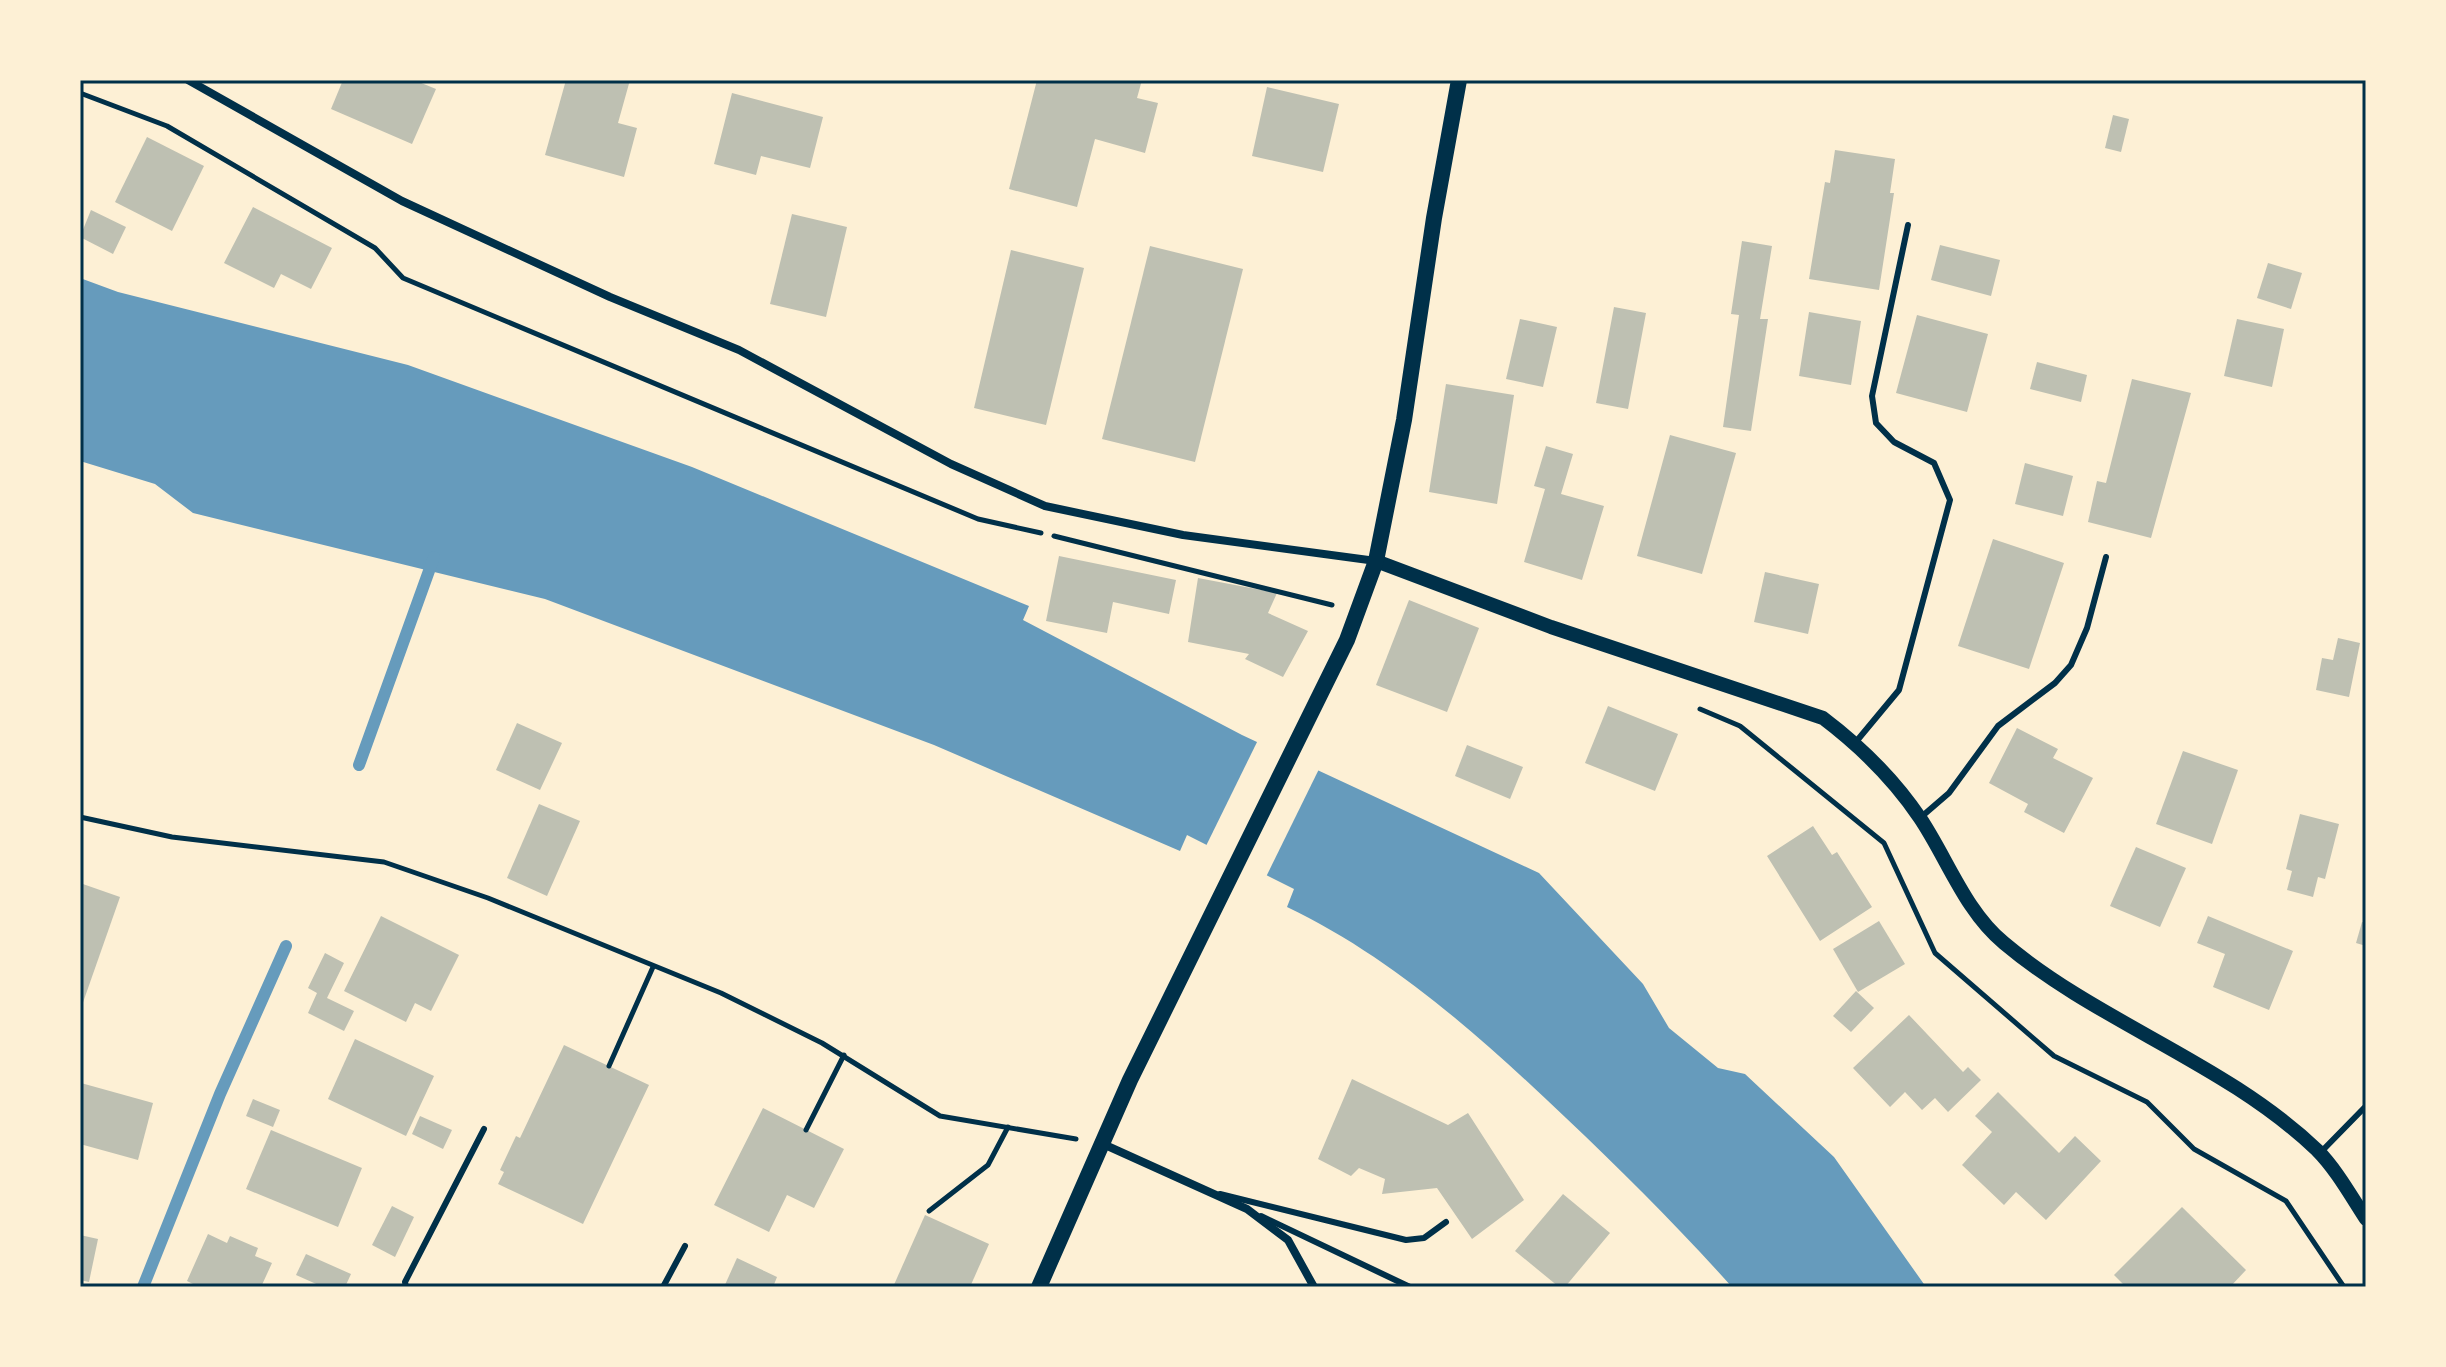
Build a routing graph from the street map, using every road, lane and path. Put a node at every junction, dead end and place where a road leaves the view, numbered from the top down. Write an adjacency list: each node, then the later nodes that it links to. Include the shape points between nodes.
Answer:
1 (188, 80): 6 (street, via 402,201 739,350 951,464 1045,506 1158,531)
2 (1459, 80): 6 (main road)
3 (80, 93): 7 (path, via 167,126 375,248 403,278 978,519)
4 (1908, 225): 9 (lane, via 1873,412 1894,442 1934,463 1950,500 1899,690)
5 (2106, 557): 11 (lane, via 2071,665 1998,726 1949,793)
6 (1376, 561): 7 (main road); 9 (street, via 1551,627 1797,708 1823,718)
7 (1358, 611): 19 (main road)
8 (1696, 707): 32 (path, via 1740,726 1884,843 1935,953 2054,1056 2147,1102 2194,1149 2286,1201)
9 (1855, 743): 11 (street)
10 (80, 817): 12 (path, via 172,837 384,862 488,898)
11 (1920, 818): 20 (street, via 1972,906 2001,941 2050,977 2236,1089)
12 (653, 967): 13 (path, via 721,993); 14 (path)
13 (844, 1055): 16 (path, via 940,1116); 18 (path)
14 (609, 1066)
15 (2366, 1106): 20 (lane)
16 (1008, 1127): 19 (path); 23 (path, via 988,1165)
17 (484, 1129): 27 (lane)
18 (806, 1130)
19 (1103, 1144): 21 (street); 29 (main road)
20 (2320, 1153): 24 (street)
21 (1201, 1189): 22 (street); 25 (lane, via 1406,1240 1424,1238)
22 (1247, 1209): 30 (street, via 1288,1240); 31 (lane)
23 (929, 1211)
24 (2366, 1219)
25 (1446, 1222)
26 (685, 1246): 28 (lane)
27 (406, 1287)
28 (663, 1287)
29 (1039, 1287)
30 (1314, 1287)
31 (1410, 1287)
32 (2344, 1287)

